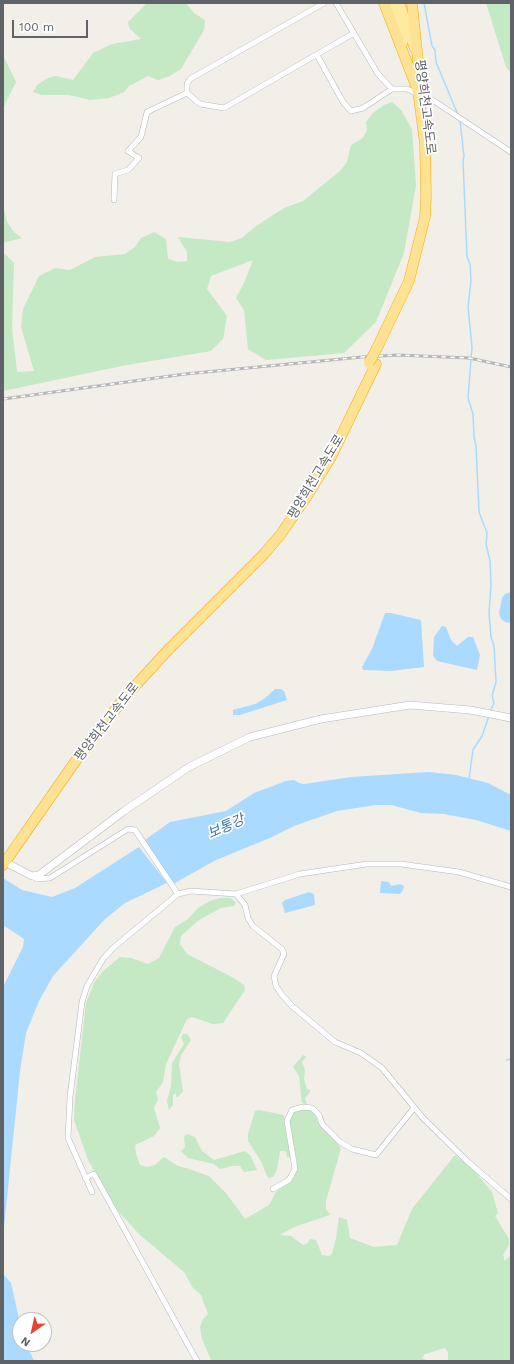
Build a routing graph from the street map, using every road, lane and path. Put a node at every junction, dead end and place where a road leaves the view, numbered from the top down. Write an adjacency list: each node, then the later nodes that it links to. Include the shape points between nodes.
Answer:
1 (324, 3): 12 (street, via 190,79)
2 (336, 3): 7 (street)
3 (384, 3): 9 (highway, 평양희천고속도로)
4 (394, 3): 9 (highway)
5 (400, 3): 10 (highway)
6 (412, 3): 10 (highway, 평양희천고속도로)
7 (354, 33): 8 (street); 11 (street, via 378,74)
8 (317, 55): 11 (street, via 343,102 351,111 363,108); 12 (street, via 224,108 200,104)
9 (406, 61): 13 (highway, 평양희천고속도로)
10 (418, 61): 13 (highway, 평양희천고속도로)
11 (392, 89): 13 (street, via 407,88)
12 (187, 94): 15 (street, via 147,112 141,137 128,151 139,158 128,170 115,174)
13 (421, 95): 14 (street, via 467,121); 17 (highway, 평양희천고속도로, bridge, via 425,144 425,217 409,281 373,363 323,459 285,518 244,568 120,694 84,741)
14 (511, 152)
15 (114, 200)
16 (511, 718): 18 (main road, via 470,710 410,705 321,719 250,737 189,767 124,811 39,875)
17 (3, 861): 18 (main road)
18 (32, 876): 20 (street, via 37,879 50,878 128,829 135,830)
19 (511, 887): 21 (street, via 459,872 400,864 367,864 300,874)
20 (178, 894): 21 (street, via 191,891); 23 (street, via 113,948 103,959 87,986 81,1011 70,1097 68,1138)
21 (236, 894): 22 (street, via 253,926 284,954 274,976 276,986 282,995 335,1042 371,1058 396,1083)
22 (414, 1108): 24 (street, via 376,1155 352,1149 340,1142 322,1124 319,1115 312,1108 292,1110 287,1121 295,1169 289,1180); 26 (street, via 467,1162)
23 (85, 1178): 25 (street); 27 (street, via 94,1174)
24 (273, 1189)
25 (92, 1192)
26 (511, 1199)
27 (197, 1361)

